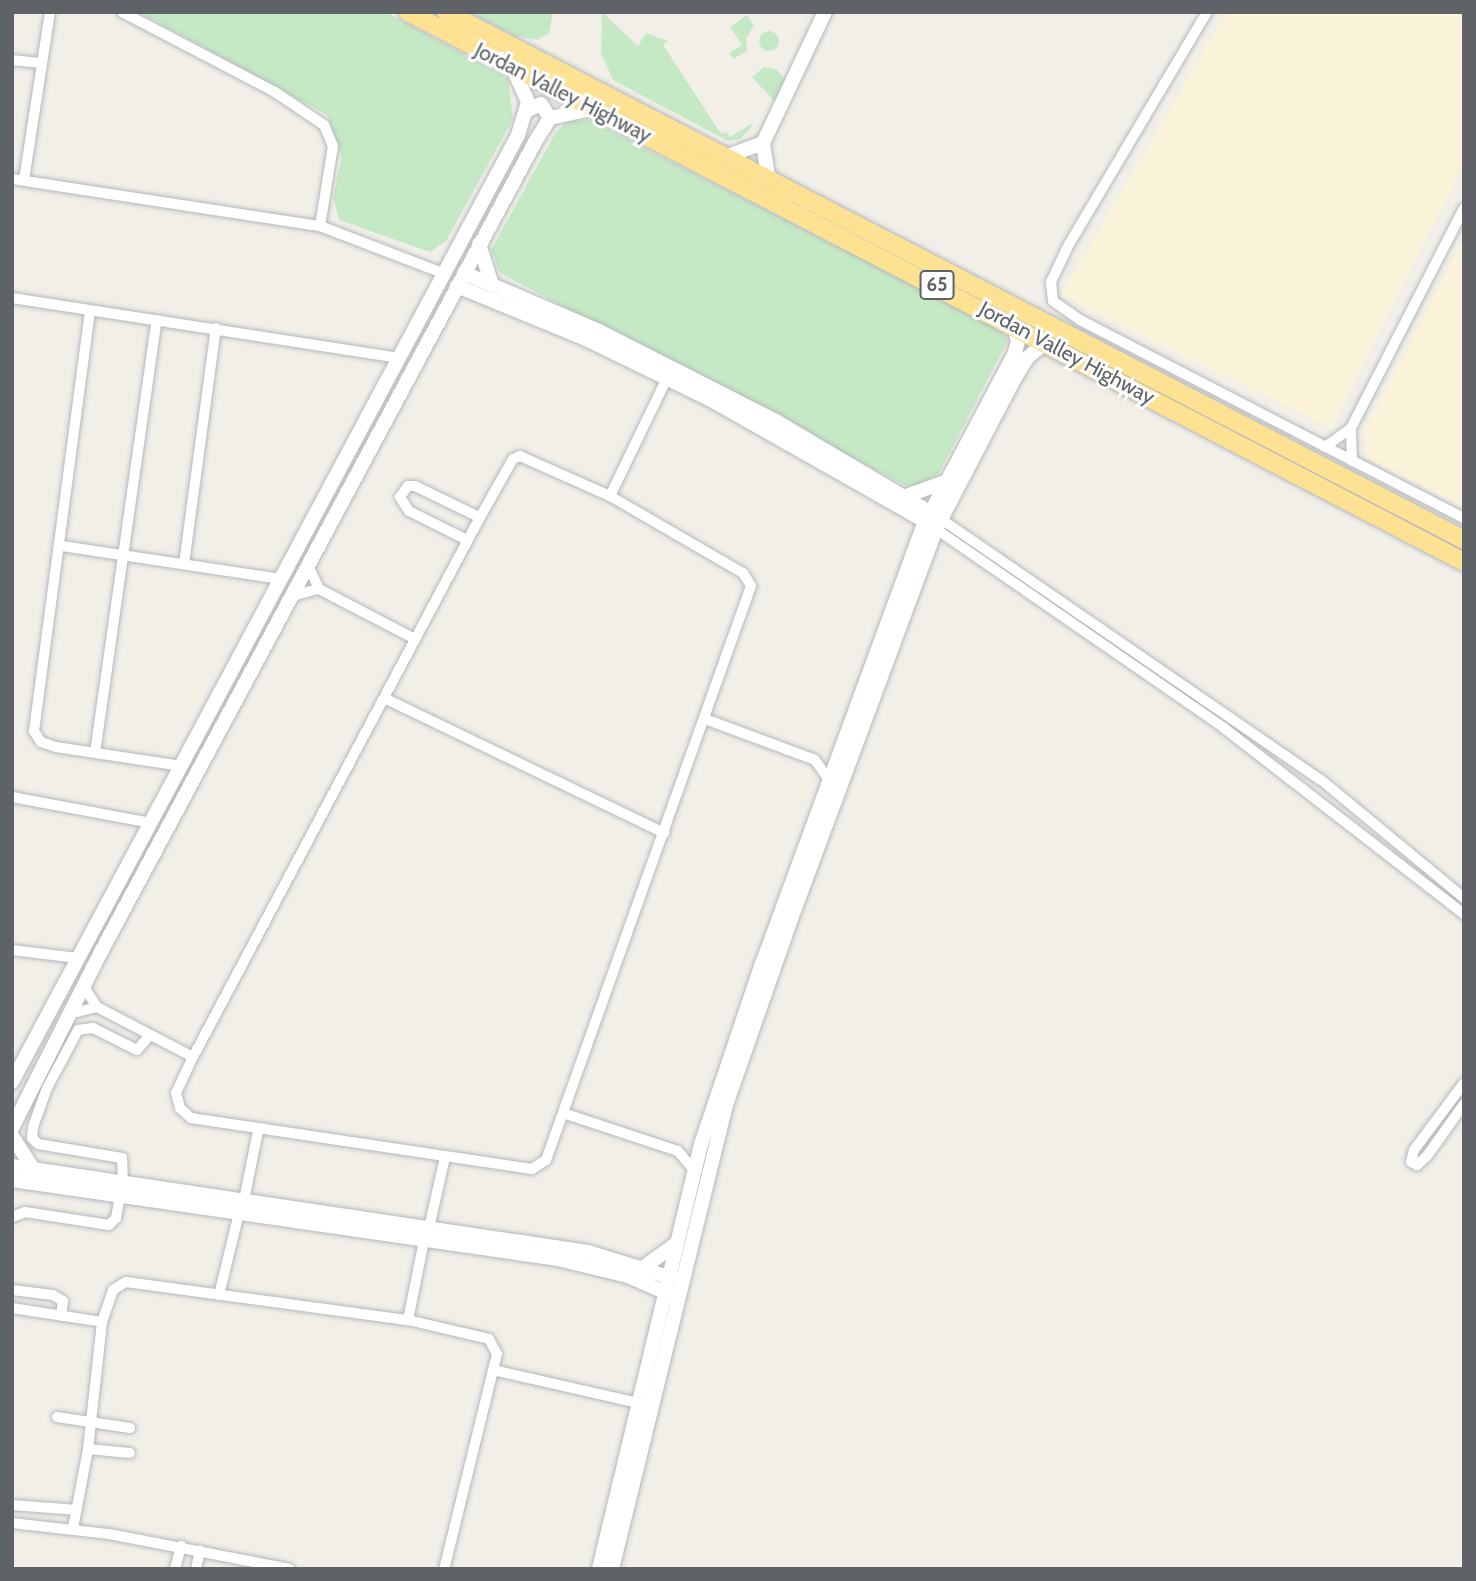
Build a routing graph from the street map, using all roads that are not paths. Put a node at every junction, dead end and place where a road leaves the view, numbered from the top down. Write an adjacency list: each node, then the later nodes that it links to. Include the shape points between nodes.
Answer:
1 (50, 12): 8 (street)
2 (122, 12): 21 (street, via 275,92 324,125 333,146)
3 (408, 12): 9 (highway, Jordan Valley Highway / 65)
4 (446, 12): 10 (highway, Jordan Valley Highway / 65)
5 (825, 12): 15 (street)
6 (1206, 12): 38 (street, via 1069,244 1051,282 1051,295 1057,307 1080,320)
7 (12, 60): 8 (street)
8 (42, 63): 18 (street)
9 (513, 69): 11 (highway, Jordan Valley Highway / 65); 13 (street)
10 (558, 71): 11 (highway); 16 (highway, Jordan Valley Highway / 65)
11 (549, 88): 12 (highway, Jordan Valley Highway / 65)
12 (592, 109): 14 (street); 28 (highway, Jordan Valley Highway / 65)
13 (528, 110): 14 (street, via 541,104); 23 (street)
14 (550, 118): 22 (street)
15 (763, 143): 16 (street); 19 (street)
16 (725, 157): 19 (highway, Jordan Valley Highway / 65)
17 (12, 179): 18 (street)
18 (24, 180): 21 (street)
19 (769, 182): 28 (highway, Jordan Valley Highway / 65)
20 (1464, 208): 37 (street)
21 (320, 226): 23 (street)
22 (479, 244): 24 (street); 25 (street)
23 (445, 274): 35 (street)
24 (460, 279): 25 (street); 26 (street); 29 (street)
25 (492, 285): 36 (street)
26 (479, 295): 29 (street); 36 (street)
27 (12, 298): 30 (street)
28 (974, 298): 32 (highway, Jordan Valley Highway / 65); 46 (highway, Jordan Valley Highway / 65)
29 (444, 309): 53 (street)
30 (90, 311): 31 (street); 49 (street)
31 (157, 320): 33 (street); 50 (street)
32 (1014, 327): 34 (highway, Jordan Valley Highway / 65); 40 (street, via 1015,353)
33 (216, 328): 35 (street); 52 (street)
34 (1045, 343): 45 (street, via 1027,358); 51 (highway, Jordan Valley Highway / 65)
35 (399, 358): 54 (street)
36 (670, 373): 41 (street); 42 (street)
37 (1351, 428): 38 (street); 39 (street)
38 (1325, 447): 39 (street)
39 (1352, 461): 44 (street)
40 (945, 482): 42 (street); 45 (street)
41 (610, 496): 43 (street, via 520,456 513,459); 61 (street, via 743,573 751,586)
42 (906, 503): 45 (street); 48 (street)
43 (480, 517): 47 (street); 47 (street, via 412,485 400,497 409,511)
44 (1461, 517): 46 (street)
45 (933, 520): 48 (street); 70 (street, via 1320,779); 71 (street, via 1234,736); 99 (street, via 731,1091)
46 (1456, 537)
47 (467, 540): 57 (street)
48 (917, 541): 63 (street)
49 (62, 546): 50 (street); 62 (street, via 34,732 46,745)
50 (123, 556): 52 (street); 62 (street)
51 (1464, 562)
52 (184, 564): 54 (street)
53 (308, 565): 55 (street); 56 (street)
54 (281, 579): 58 (street)
55 (320, 589): 56 (street); 57 (street)
56 (292, 596): 59 (street)
57 (415, 639): 60 (street)
58 (220, 696): 59 (street); 65 (street)
59 (236, 699): 74 (street)
60 (386, 699): 69 (street); 78 (street)
61 (705, 719): 64 (street); 69 (street)
62 (95, 753): 65 (street)
63 (839, 753): 64 (street); 66 (street)
64 (815, 760): 66 (street)
65 (181, 766): 68 (street)
66 (829, 780): 86 (street)
67 (12, 797): 68 (street)
68 (151, 823): 73 (street)
69 (664, 833): 82 (street)
70 (1464, 898)
71 (1464, 914)
72 (12, 950): 73 (street)
73 (78, 958): 79 (street)
74 (84, 987): 75 (street); 76 (street)
75 (97, 1007): 76 (street); 77 (street)
76 (69, 1014): 83 (street)
77 (149, 1036): 78 (street); 93 (street, via 137,1050 93,1028 78,1031 47,1088 33,1127 32,1138 38,1144 122,1158)
78 (193, 1058): 84 (street, via 176,1093 180,1108 191,1118)
79 (12, 1082)
80 (1464, 1083): 81 (street, via 1414,1150 1411,1162 1417,1165 1427,1156)
81 (1464, 1104)
82 (563, 1112): 87 (street); 88 (street, via 546,1160 538,1168)
83 (12, 1128)
84 (258, 1131): 88 (street); 94 (street)
85 (12, 1136): 90 (street)
86 (701, 1144): 87 (street); 91 (street)
87 (678, 1151): 91 (street)
88 (444, 1157): 96 (street)
89 (12, 1166): 90 (street)
90 (34, 1170): 93 (street)
91 (694, 1170): 97 (street)
92 (15, 1183): 93 (street)
93 (121, 1190): 94 (street); 95 (street, via 116,1219 109,1224 25,1212)
94 (242, 1206): 96 (street); 102 (street)
95 (12, 1217)
96 (426, 1234): 98 (street, via 588,1252); 100 (street, via 558,1259); 107 (street)
97 (677, 1244): 98 (street); 99 (street)
98 (643, 1268): 99 (street)
99 (674, 1279): 103 (street)
100 (645, 1284): 103 (street); 105 (street)
101 (12, 1290): 106 (street, via 53,1295 63,1301)
102 (219, 1295): 107 (street); 108 (street, via 126,1282 113,1290)
103 (671, 1295): 105 (street); 127 (street)
104 (12, 1308): 106 (street)
105 (661, 1312): 110 (street)
106 (61, 1316): 108 (street)
107 (408, 1320): 109 (street, via 482,1334 494,1345)
108 (102, 1322): 112 (street)
109 (493, 1370): 110 (street); 125 (street)
110 (638, 1403): 126 (street)
111 (57, 1417): 112 (street)
112 (91, 1422): 113 (street); 114 (street)
113 (130, 1428)
114 (88, 1449): 115 (street); 117 (street)
115 (130, 1453)
116 (12, 1505): 117 (street)
117 (77, 1510): 119 (street)
118 (12, 1523): 119 (street)
119 (73, 1528): 120 (street)
120 (181, 1546): 121 (street); 122 (street)
121 (200, 1550): 123 (street); 124 (street)
122 (175, 1569)
123 (196, 1569)
124 (290, 1569)
125 (444, 1569)
126 (599, 1569)
127 (612, 1569)

